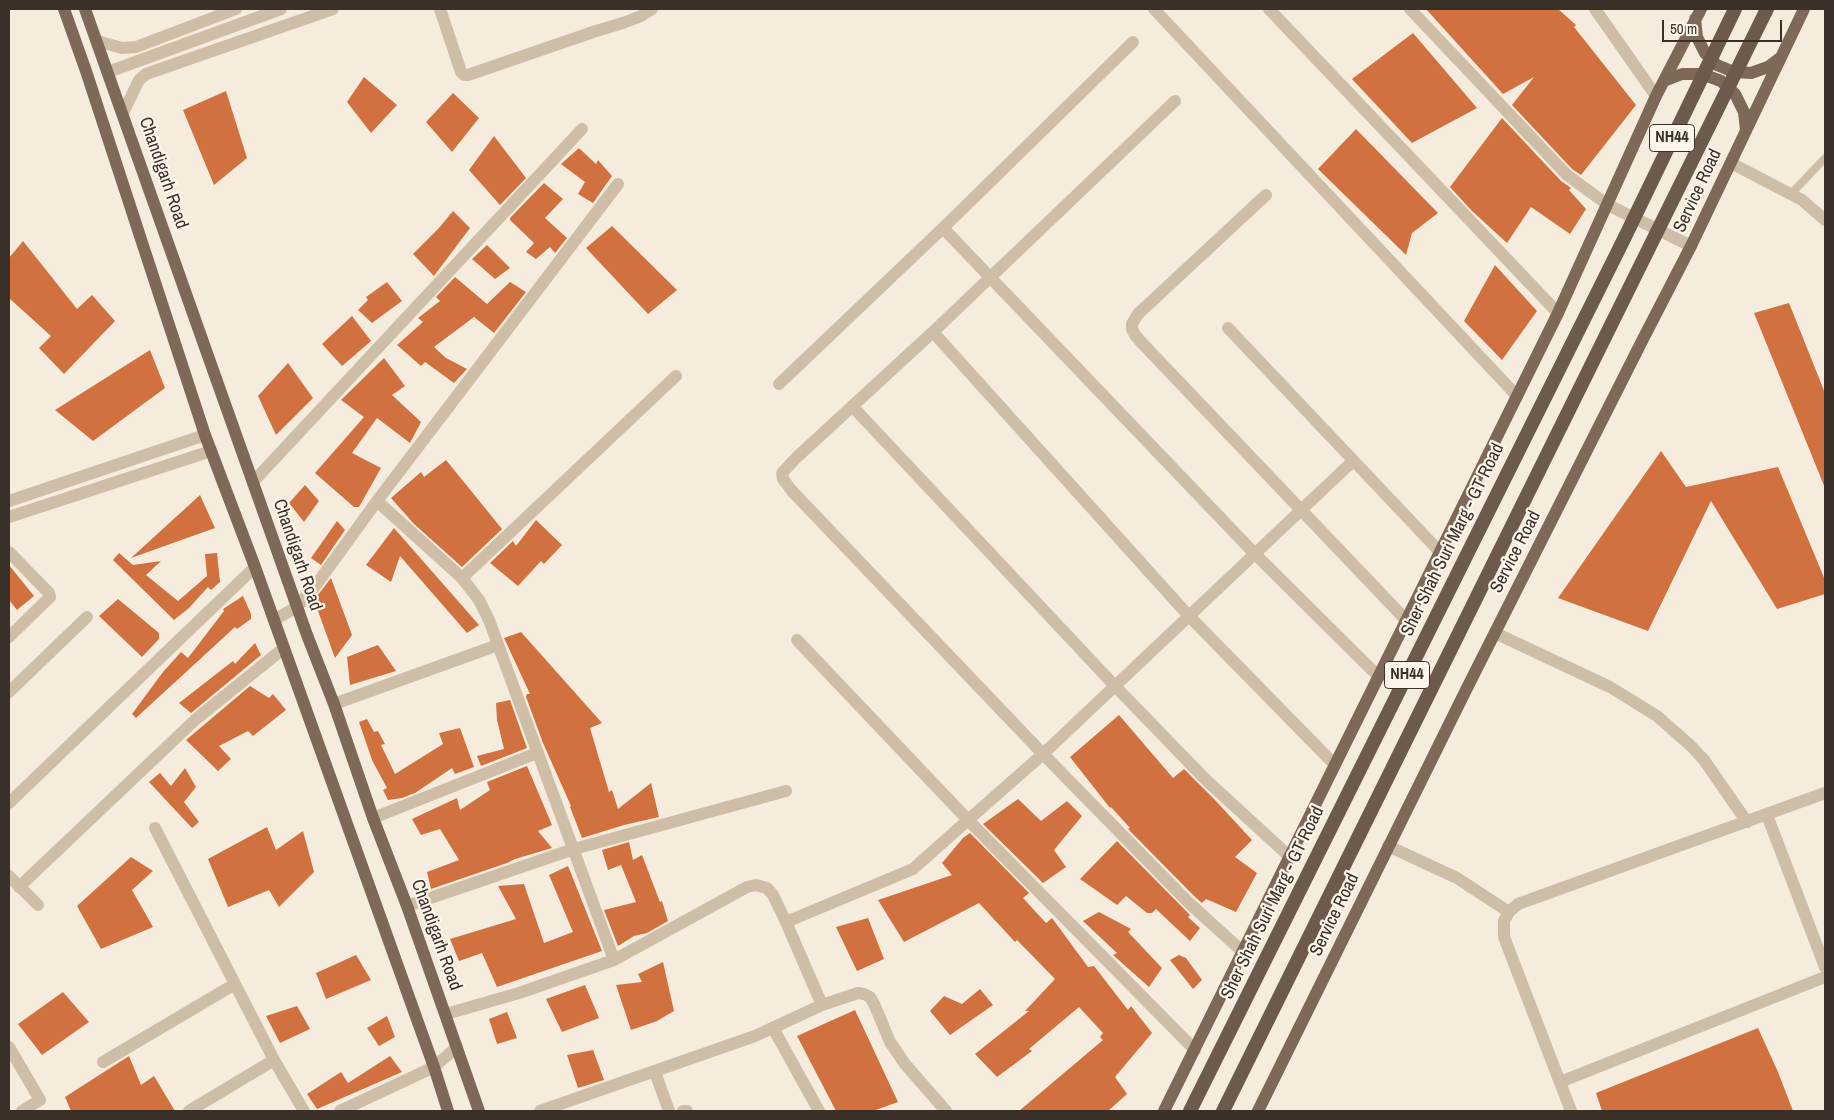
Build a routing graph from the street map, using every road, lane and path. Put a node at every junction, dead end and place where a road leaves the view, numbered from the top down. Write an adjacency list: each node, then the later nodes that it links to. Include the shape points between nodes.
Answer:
1 (64, 9): 43 (main road)
2 (85, 9): 16 (main road, Chandigarh Road)
3 (236, 9): 16 (street, via 136,47 122,48)
4 (281, 9): 19 (street)
5 (333, 9): 23 (street, via 146,74 139,80)
6 (440, 9): 7 (street, via 461,72 468,75 623,23)
7 (652, 9)
8 (1154, 9): 41 (street)
9 (1269, 9): 36 (street)
10 (1410, 9): 31 (street, via 1566,175)
11 (1595, 9): 21 (street)
12 (1735, 9): 119 (highway, Sher Shah Suri Marg - GT Road / NH44)
13 (1768, 9): 120 (highway, NH44)
14 (1804, 9): 18 (main road, Service Road)
15 (1698, 14): 18 (main road, via 1697,37 1705,53 1718,65 1734,72 1752,73 1768,67); 20 (main road)
16 (97, 41): 19 (main road, Chandigarh Road)
17 (1133, 42): 33 (street)
18 (1782, 56): 25 (main road, Service Road)
19 (108, 72): 23 (main road, Chandigarh Road)
20 (1664, 82): 21 (main road); 25 (main road, via 1682,74 1702,74 1721,81 1735,94 1744,112)
21 (1656, 96): 31 (main road)
22 (1175, 101): 35 (street)
23 (123, 113): 46 (main road, Chandigarh Road)
24 (582, 129): 46 (street)
25 (1746, 132): 27 (main road, Service Road)
26 (1825, 158): 29 (lane)
27 (1731, 163): 29 (street); 34 (main road, Service Road)
28 (618, 184): 48 (street)
29 (1791, 194): 32 (street)
30 (1266, 195): 49 (street, via 1138,314 1132,328 1134,335)
31 (1608, 205): 34 (street); 36 (main road)
32 (1825, 220)
33 (943, 228): 35 (street); 40 (street)
34 (1692, 246): 61 (main road, Service Road)
35 (991, 276): 38 (street); 53 (street)
36 (1558, 313): 41 (main road)
37 (1228, 328): 45 (street)
38 (933, 332): 42 (street); 57 (street)
39 (676, 376): 55 (street)
40 (779, 384)
41 (1517, 396): 52 (main road)
42 (852, 406): 67 (street); 71 (street, via 787,467 782,473 783,479)
43 (205, 435): 44 (main road); 47 (street)
44 (211, 451): 50 (street); 54 (main road)
45 (1354, 461): 49 (street); 52 (street)
46 (253, 482): 56 (main road, Chandigarh Road)
47 (9, 501)
48 (377, 501): 55 (street); 56 (street)
49 (1301, 511): 53 (street); 60 (street)
50 (9, 517)
51 (9, 552): 62 (street, via 50,597)
52 (1440, 552): 60 (main road)
53 (1255, 554): 57 (street); 66 (street)
54 (255, 567): 59 (main road); 75 (street)
55 (462, 578): 64 (street, via 479,600)
56 (297, 607): 59 (street); 69 (main road, Chandigarh Road)
57 (1188, 616): 67 (street); 72 (street)
58 (87, 617): 68 (street)
59 (274, 620): 65 (main road)
60 (1407, 621): 66 (main road)
61 (1495, 633): 79 (street, via 1610,687 1657,716 1704,760); 81 (main road, Service Road)
62 (9, 637)
63 (797, 640): 78 (street)
64 (498, 646): 69 (street); 70 (street)
65 (284, 648): 85 (street, via 195,720); 103 (main road)
66 (1379, 677): 72 (main road)
67 (1115, 686): 71 (street); 83 (street, via 1205,779)
68 (9, 692)
69 (334, 704): 77 (main road, Chandigarh Road)
70 (537, 753): 77 (street); 82 (street)
71 (1043, 754): 78 (street); 90 (street, via 1188,902)
72 (1335, 765): 83 (main road)
73 (786, 791): 82 (street)
74 (1825, 793): 76 (street)
75 (9, 803)
76 (1767, 815): 79 (street); 92 (street)
77 (373, 818): 87 (main road, Chandigarh Road)
78 (968, 820): 89 (street, via 913,869); 100 (street)
79 (1747, 822): 88 (street, via 1518,904)
80 (155, 828): 94 (street)
81 (1388, 846): 88 (street, via 1456,878); 121 (main road, Service Road)
82 (574, 849): 87 (street); 91 (street)
83 (1290, 857): 90 (main road)
84 (9, 876): 85 (street)
85 (19, 887): 86 (street)
86 (38, 905)
87 (407, 906): 96 (main road, Chandigarh Road)
88 (1509, 912): 105 (street, via 1504,921 1504,937)
89 (786, 922): 91 (street, via 773,895 767,888 756,885); 95 (street)
90 (1243, 952): 100 (main road)
91 (614, 960): 96 (street)
92 (1825, 966)
93 (1825, 977): 105 (street)
94 (235, 984): 101 (street); 102 (street)
95 (822, 1005): 97 (street); 117 (street, via 858,993 870,997 890,1042 904,1064)
96 (446, 1014): 99 (main road, Chandigarh Road)
97 (773, 1028): 104 (street); 116 (street)
98 (9, 1047): 106 (street, via 40,1100)
99 (457, 1048): 103 (street); 111 (main road, Chandigarh Road)
100 (1195, 1050): 118 (main road)
101 (274, 1060): 107 (street); 108 (street)
102 (103, 1062)
103 (434, 1067): 109 (street); 110 (main road)
104 (654, 1072): 112 (street); 113 (street)
105 (1560, 1082): 122 (street)
106 (22, 1111)
107 (189, 1111)
108 (304, 1111)
109 (340, 1111)
110 (448, 1111)
111 (479, 1111)
112 (540, 1111)
113 (670, 1111)
114 (683, 1111): 115 (street)
115 (687, 1111)
116 (819, 1111)
117 (946, 1111)
118 (1164, 1111)
119 (1190, 1111)
120 (1223, 1111)
121 (1258, 1111)
122 (1571, 1111)

